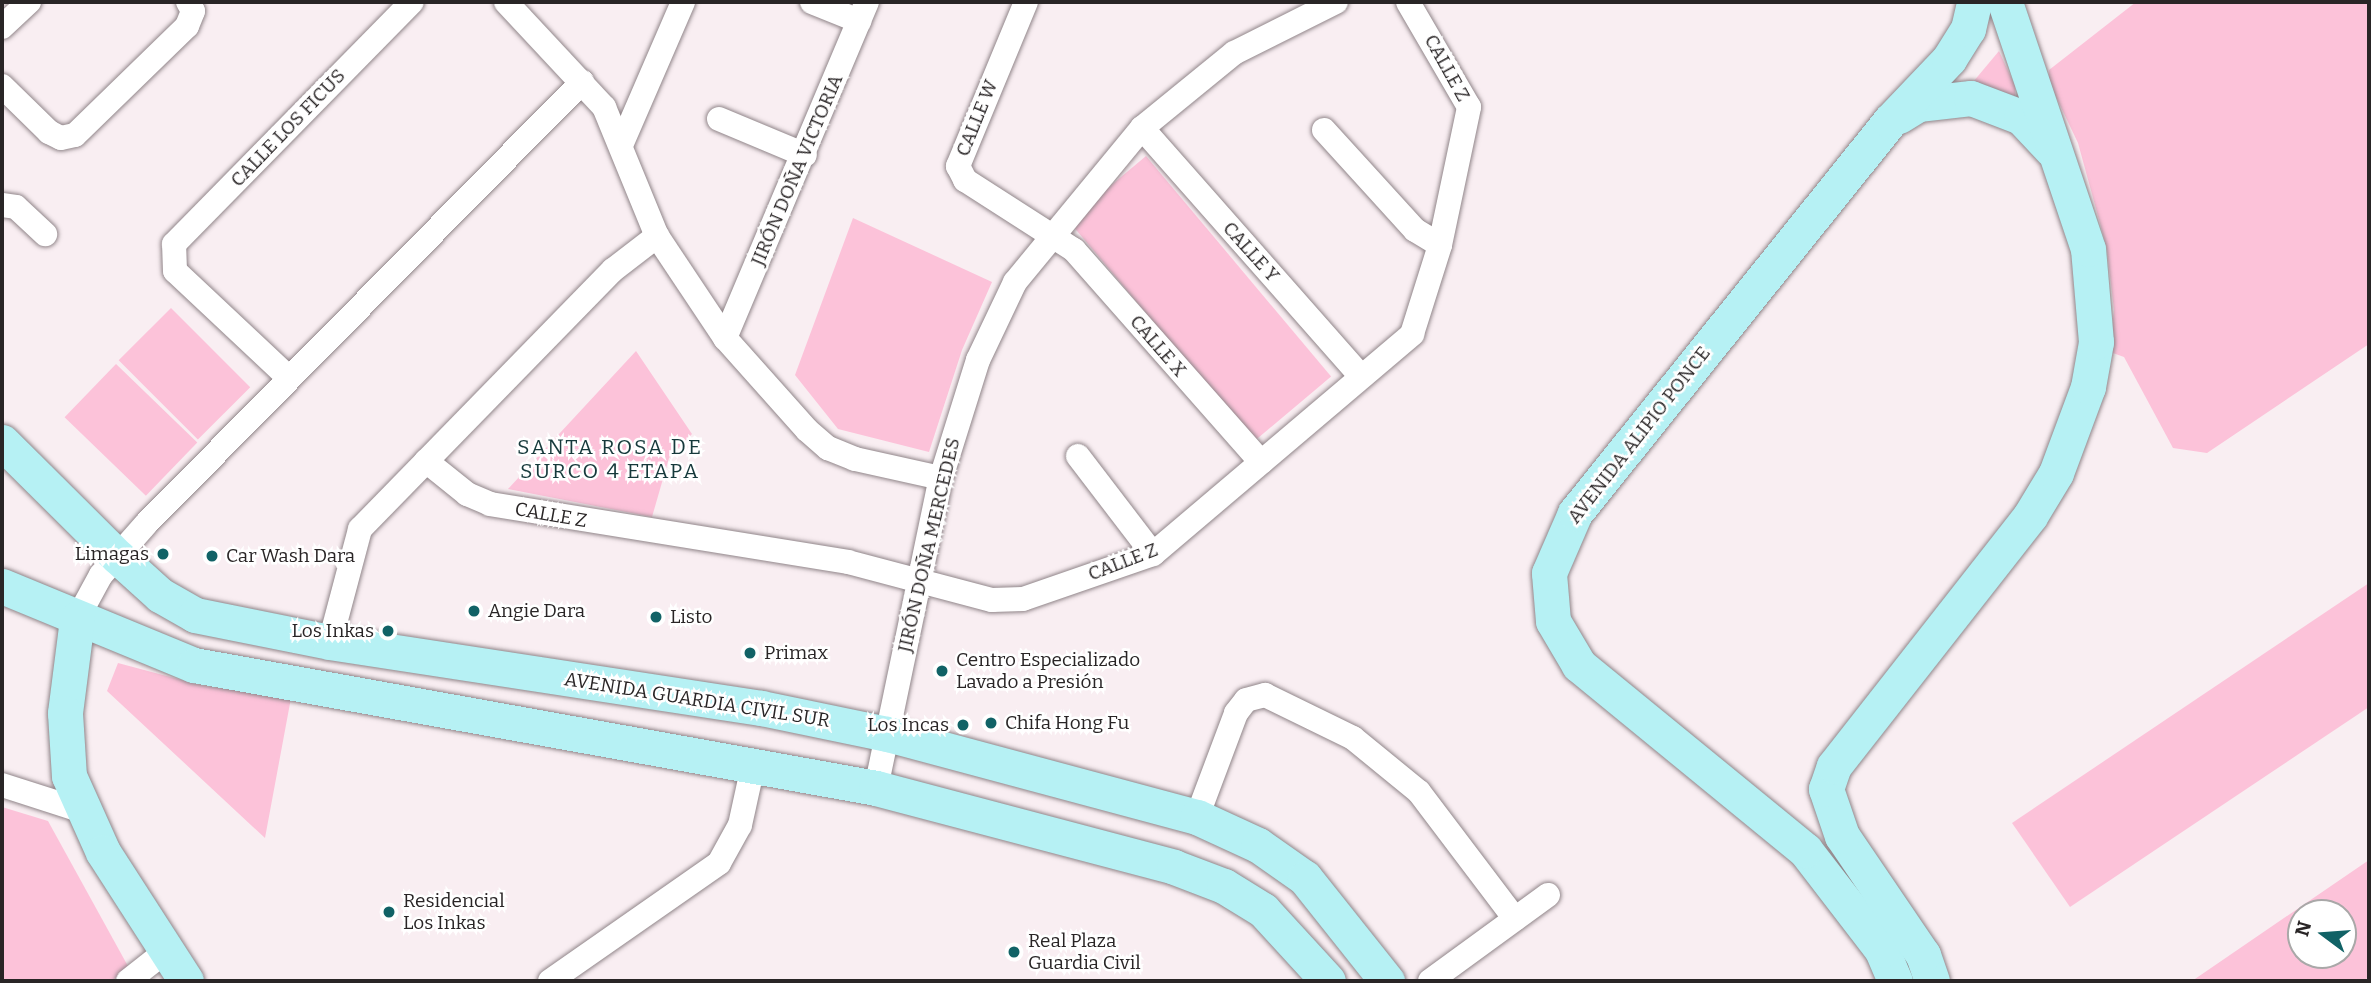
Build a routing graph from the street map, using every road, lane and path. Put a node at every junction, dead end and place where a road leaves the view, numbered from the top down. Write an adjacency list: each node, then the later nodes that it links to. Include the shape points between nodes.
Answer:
1 (188, 2): 13 (street, via 193,10 187,26 75,135 61,138 49,132)
2 (412, 2): 28 (street, CALLE LOS FICUS, via 174,244 170,258 175,271)
3 (506, 2): 12 (street)
4 (683, 2): 18 (street)
5 (812, 2): 11 (street)
6 (1336, 2): 16 (street, JIRÓN DOÑA MERCEDES, via 1234,53)
7 (1408, 2): 25 (street, CALLE Z, via 1469,107)
8 (1974, 2): 15 (main road, AVENIDA ALIPIO PONCE, via 1968,29 1949,59)
9 (2005, 2): 20 (main road)
10 (1029, 5): 22 (street, CALLE W, via 958,166 965,180)
11 (863, 11): 19 (street, JIRÓN DOÑA VICTORIA)
12 (582, 82): 18 (street); 28 (street)
13 (2, 86)
14 (719, 118): 19 (street)
15 (1890, 121): 20 (main road, via 1918,104 1971,98 2021,117); 49 (main road, AVENIDA ALIPIO PONCE, via 1575,513 1549,573 1553,621 1579,666)
16 (1142, 128): 22 (street, JIRÓN DOÑA MERCEDES); 27 (street, CALLE Y)
17 (1324, 131): 25 (street, via 1415,230)
18 (622, 143): 24 (street)
19 (805, 155): 26 (street, JIRÓN DOÑA VICTORIA)
20 (2062, 160): 45 (main road, via 2096,294 2096,342 2088,387 2067,448 2030,516)
21 (2, 205): 23 (street, via 16,207)
22 (1052, 233): 32 (street, CALLE X, via 1074,250); 33 (street, JIRÓN DOÑA MERCEDES, via 1015,282 978,360)
23 (45, 234)
24 (657, 236): 26 (street); 31 (street, via 613,270)
25 (1440, 245): 27 (street, CALLE Z, via 1412,334)
26 (725, 338): 33 (street, via 828,448)
27 (1361, 376): 32 (street, CALLE Z)
28 (289, 378): 35 (street)
29 (2, 442): 35 (main road, AVENIDA GUARDIA CIVIL SUR)
30 (1078, 456): 34 (street)
31 (426, 461): 36 (street, CALLE Z, via 467,494 490,504 848,562); 39 (street, via 359,529)
32 (1261, 462): 34 (street, CALLE Z)
33 (941, 478): 36 (street, JIRÓN DOÑA MERCEDES)
34 (1153, 554): 36 (street, CALLE Z, via 1007,602)
35 (118, 557): 38 (street); 39 (main road, AVENIDA GUARDIA CIVIL SUR, via 160,595 195,615)
36 (920, 580): 43 (street, JIRÓN DOÑA MERCEDES)
37 (2, 586): 38 (main road)
38 (77, 619): 42 (main road, via 194,665); 48 (main road, via 64,747)
39 (330, 642): 40 (main road, AVENIDA GUARDIA CIVIL SUR)
40 (541, 674): 41 (main road, AVENIDA GUARDIA CIVIL SUR); 42 (main road)
41 (761, 708): 43 (main road, AVENIDA GUARDIA CIVIL SUR); 44 (main road)
42 (532, 727): 44 (main road)
43 (887, 734): 47 (street, JIRÓN DOÑA MERCEDES); 50 (main road, AVENIDA GUARDIA CIVIL SUR)
44 (753, 766): 47 (main road); 56 (street, via 740,825 719,863)
45 (1833, 766): 49 (main road, via 1808,802 1793,812); 61 (main road, via 1826,789 1842,836 1923,954)
46 (2, 785): 48 (street)
47 (876, 788): 57 (main road, via 1198,874 1263,910)
48 (80, 810): 53 (main road)
49 (1762, 811): 60 (main road, AVENIDA ALIPIO PONCE, via 1842,894 1882,950)
50 (1197, 817): 52 (street, via 1236,713 1246,700 1265,695 1353,738 1419,792); 58 (main road, AVENIDA GUARDIA CIVIL SUR, via 1258,845 1305,878)
51 (1548, 895): 52 (street)
52 (1515, 919): 59 (street)
53 (166, 951): 54 (street); 55 (main road)
54 (128, 981)
55 (186, 981)
56 (550, 981)
57 (1328, 981)
58 (1387, 981)
59 (1430, 981)
60 (1895, 981)
61 (1932, 981)

